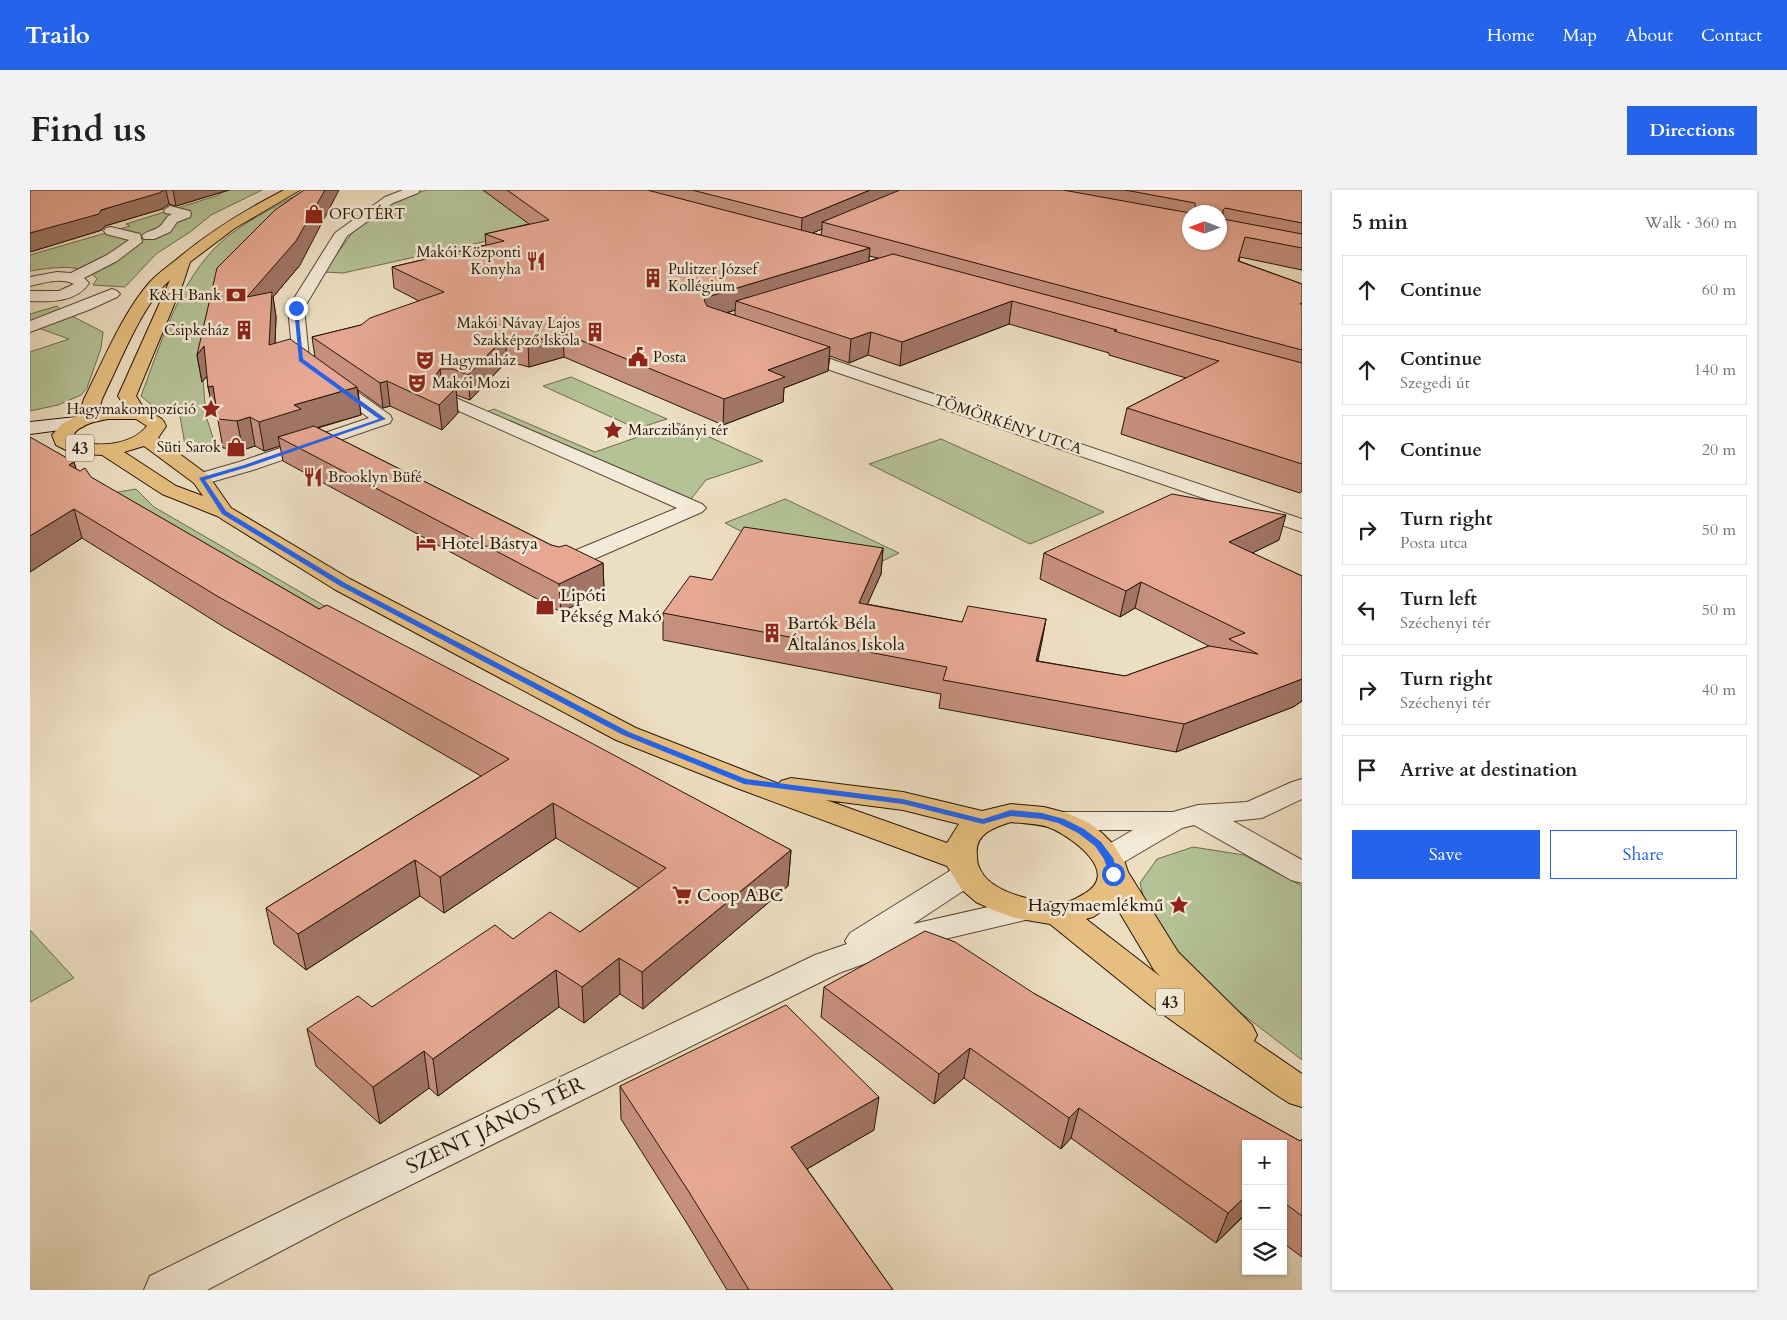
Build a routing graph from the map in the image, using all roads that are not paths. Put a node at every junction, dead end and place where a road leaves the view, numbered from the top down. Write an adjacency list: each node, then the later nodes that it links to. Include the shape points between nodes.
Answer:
1 (294, 190): 6 (main road, 43, via 252,210)
2 (414, 190): 22 (street, via 389,200 342,233 296,308 301,360 383,419)
3 (170, 210): 5 (street, via 185,214 172,220 165,229)
4 (111, 231): 5 (street)
5 (140, 238): 8 (street)
6 (182, 262): 16 (main road, via 127,396); 17 (main road, 43, via 156,284 140,306)
7 (30, 282): 8 (street, via 54,278)
8 (71, 287): 9 (street); 10 (street); 12 (street)
9 (112, 294): 11 (street); 12 (street)
10 (30, 296)
11 (133, 296)
12 (86, 306): 13 (street)
13 (30, 327)
14 (782, 348): 27 (street, TÖMÖRKÉNY UTCA)
15 (450, 400): 28 (street, via 695,508 561,565)
16 (139, 414): 17 (main road, 43, via 114,413); 19 (main road, via 156,421 154,432)
17 (82, 420): 18 (street); 21 (main road, 43, via 66,429)
18 (30, 428)
19 (146, 438): 23 (main road, 43); 25 (main road, 43)
20 (30, 440): 21 (street)
21 (63, 441): 23 (main road, 43, via 79,448)
22 (319, 441): 24 (street); 25 (street)
23 (106, 449): 26 (main road, 43, via 169,490)
24 (345, 454)
25 (202, 479): 26 (main road, 43)
26 (224, 512): 29 (main road, 43, via 342,584 626,734)
27 (1302, 526)
28 (535, 552)
29 (744, 781): 32 (main road, 43, via 903,801); 34 (main road, 43)
30 (1302, 788): 31 (street, via 1252,811)
31 (1185, 817): 33 (street); 35 (street); 36 (street)
32 (983, 821): 33 (main road, 43, via 1011,813); 34 (main road, 43, via 969,831 962,844)
33 (1061, 821): 35 (main road, 43, via 1098,844)
34 (963, 866): 37 (main road, 43, via 980,889); 39 (street, SZENT JÁNOS TÉR)
35 (1111, 866): 38 (main road, 43, via 1109,889 1097,901 1080,910); 40 (main road, 43, via 1166,961)
36 (1302, 872)
37 (1023, 910): 38 (main road, 43); 39 (street, SZENT JÁNOS TÉR, via 905,936)
38 (1056, 913): 40 (main road, 43, via 1162,996)
39 (827, 964): 41 (street, SZENT JÁNOS TÉR)
40 (1295, 1088)
41 (165, 1290)

